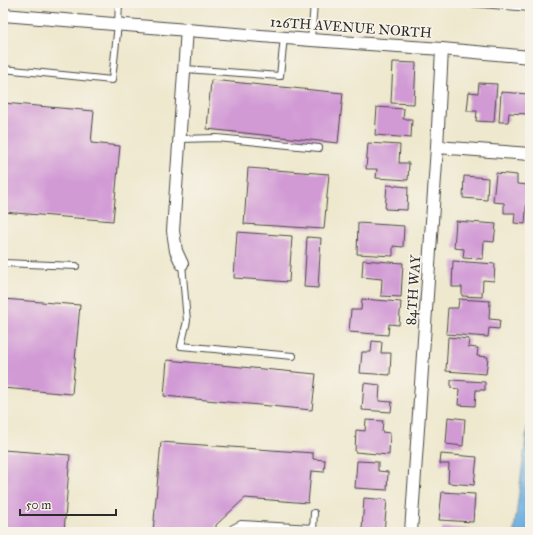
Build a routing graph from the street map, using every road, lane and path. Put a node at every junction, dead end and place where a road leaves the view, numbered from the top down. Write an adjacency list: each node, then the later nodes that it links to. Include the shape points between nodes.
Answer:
1 (119, 3): 7 (lane)
2 (314, 3): 10 (lane)
3 (468, 3): 4 (lane)
4 (511, 5): 5 (lane)
5 (530, 8)
6 (3, 15): 7 (street, 126TH AVENUE NORTH)
7 (118, 24): 8 (street, 126TH AVENUE NORTH); 14 (lane, via 112,80)
8 (187, 29): 9 (street, 126TH AVENUE NORTH); 15 (street)
9 (284, 37): 10 (street, 126TH AVENUE NORTH); 15 (lane, via 280,76)
10 (311, 40): 12 (street, 126TH AVENUE NORTH)
11 (530, 43): 13 (lane)
12 (442, 49): 13 (street, 126TH AVENUE NORTH); 17 (street, 84TH WAY)
13 (528, 57)
14 (3, 69)
15 (185, 69): 16 (street)
16 (180, 139): 18 (lane, via 217,138); 21 (street, via 174,231 176,251)
17 (437, 147): 19 (street); 27 (street, 84TH WAY)
18 (319, 148)
19 (530, 154)
20 (3, 262): 22 (lane)
21 (182, 264): 23 (lane, via 186,321 181,346)
22 (76, 266)
23 (293, 356)
24 (314, 513): 25 (lane)
25 (313, 530): 26 (lane, via 241,524 232,528)
26 (232, 532)
27 (411, 532)

